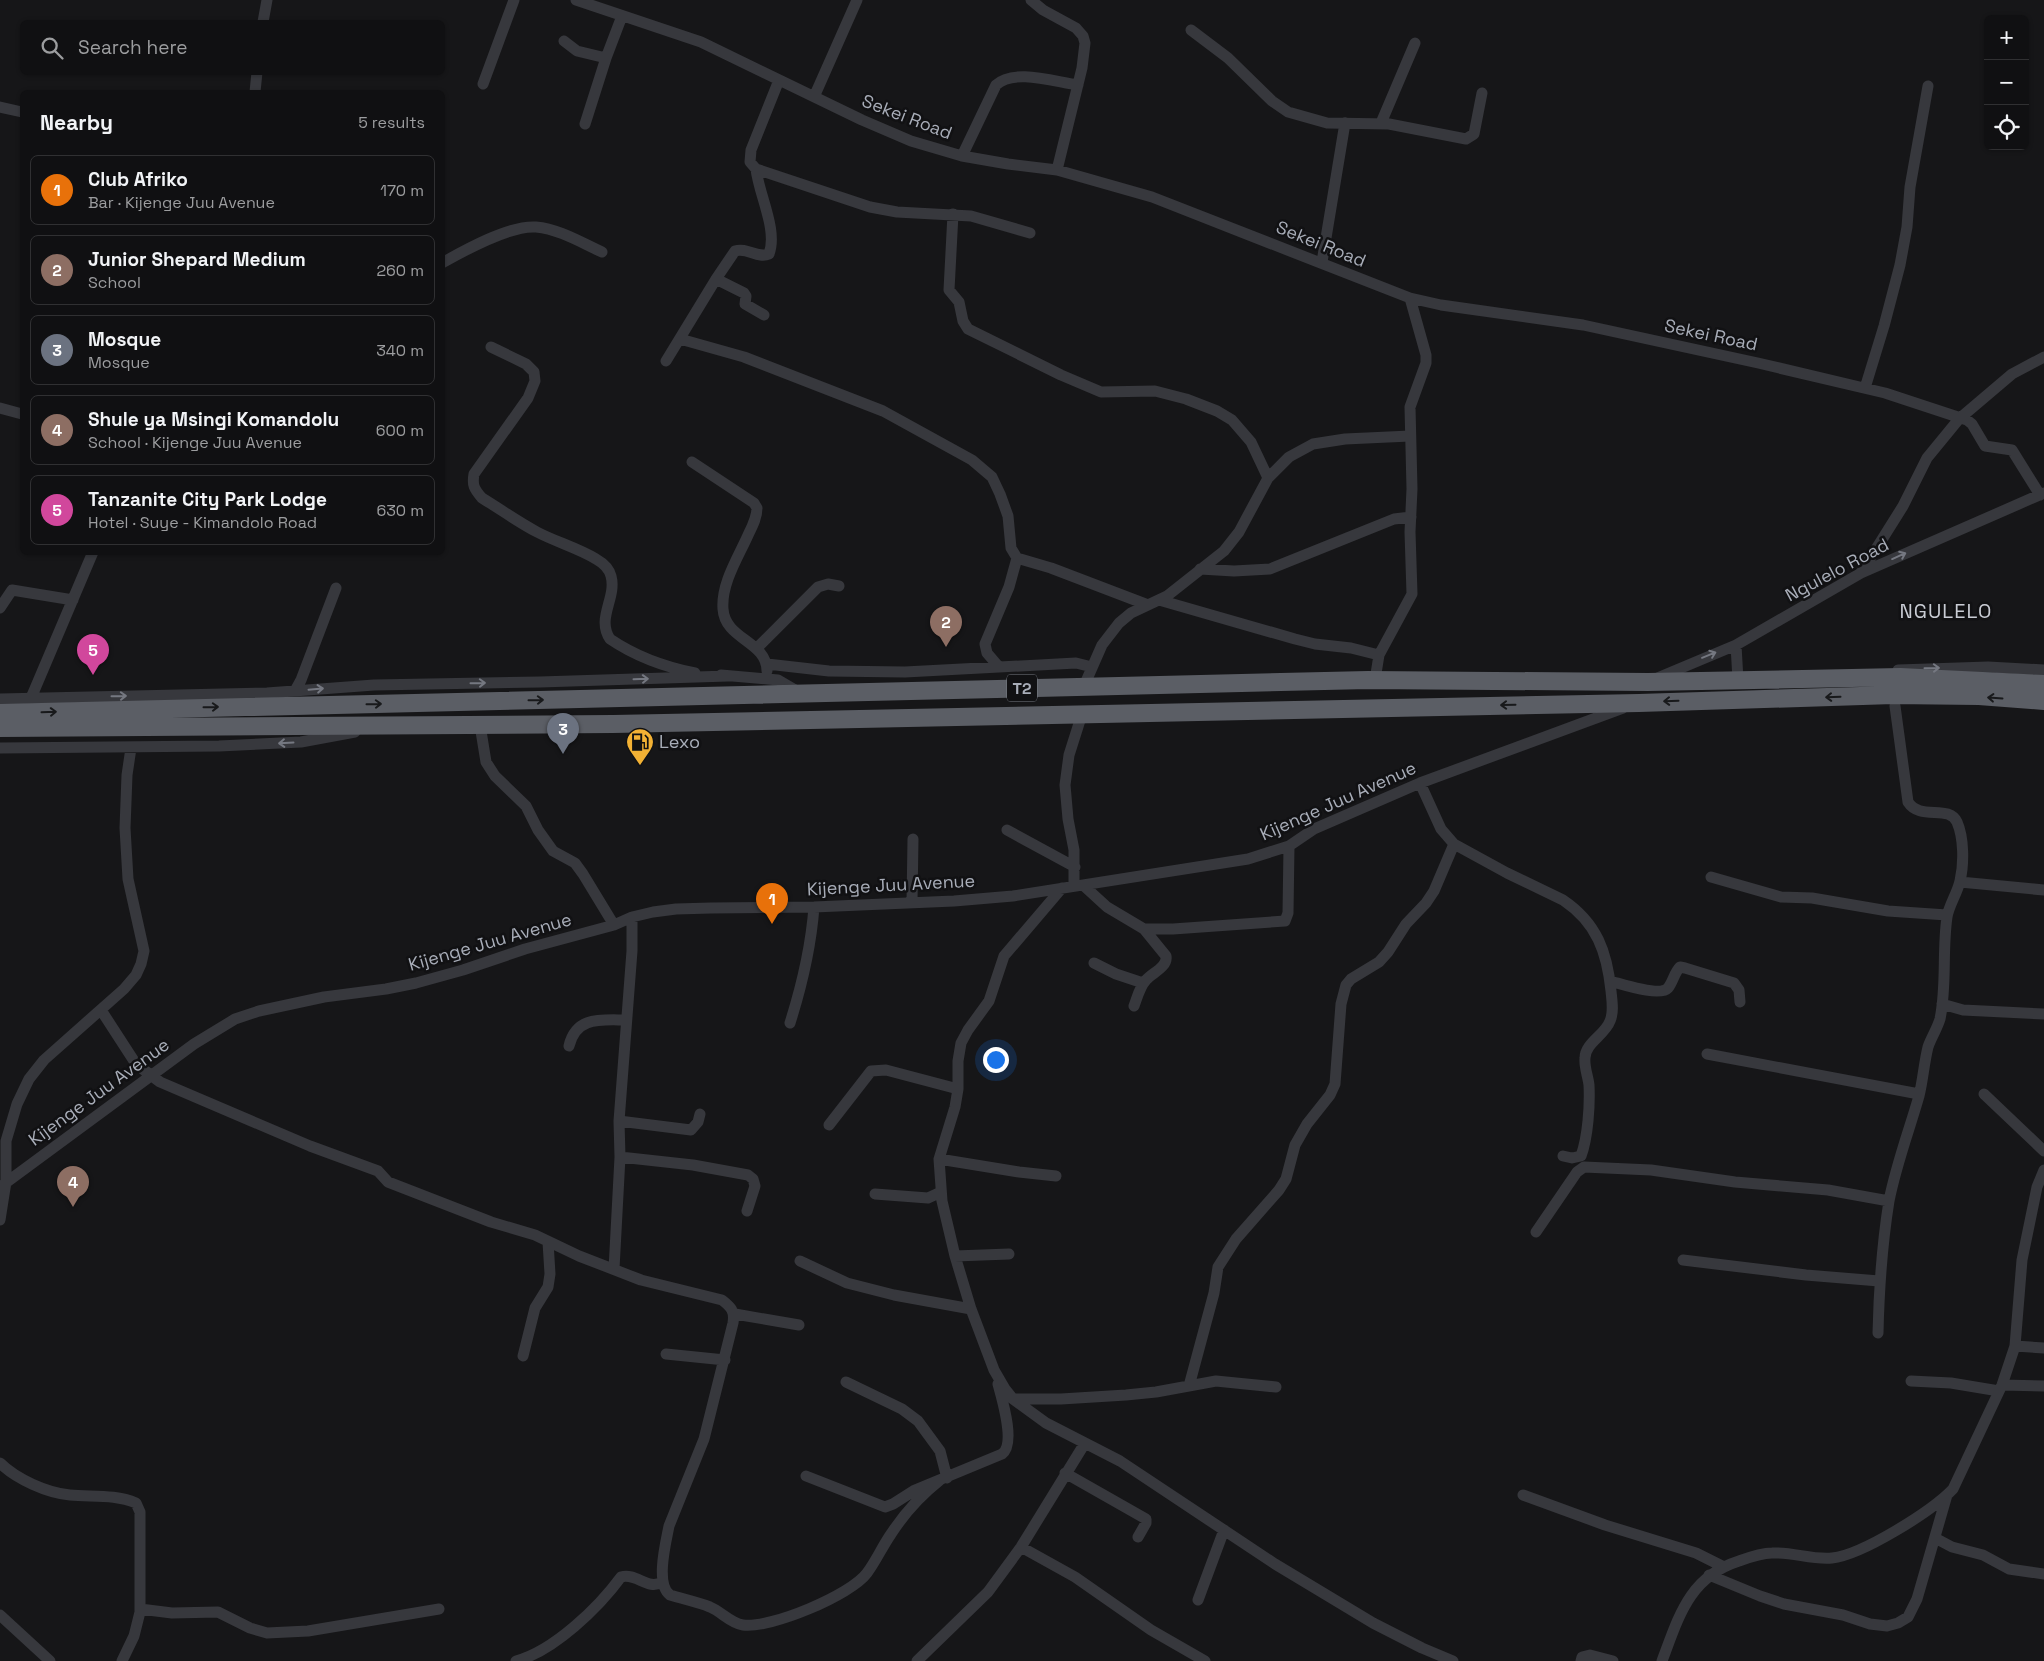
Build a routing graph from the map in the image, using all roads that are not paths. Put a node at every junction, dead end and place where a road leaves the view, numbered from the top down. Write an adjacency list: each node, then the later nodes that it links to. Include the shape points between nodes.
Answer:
1 (267, 0): 7 (street)
2 (514, 0): 14 (street)
3 (576, 0): 6 (street, Sekei Road)
4 (857, 0): 19 (street)
5 (1031, 0): 15 (street, via 1076,28 1083,36 1085,55)
6 (622, 16): 11 (street); 13 (street, Sekei Road, via 701,42)
7 (263, 20)
8 (1191, 30): 22 (street, via 1228,58 1272,101 1288,112 1327,123)
9 (564, 41): 11 (street, via 577,51)
10 (1415, 43): 23 (street)
11 (606, 58): 24 (street)
12 (257, 75): 17 (street)
13 (779, 80): 19 (street, Sekei Road); 26 (street, via 751,150 750,162)
14 (483, 84)
15 (1078, 85): 25 (street, via 1018,75 1002,80 996,85); 27 (street)
16 (1928, 86): 40 (street, via 1900,265)
17 (255, 90)
18 (1482, 93): 23 (street, via 1474,134 1470,138)
19 (814, 97): 25 (street, Sekei Road, via 911,141)
20 (0, 107): 21 (street)
21 (20, 112)
22 (1345, 123): 23 (street); 32 (street)
23 (1381, 123)
24 (585, 124)
25 (962, 156): 27 (street, Sekei Road)
26 (756, 169): 28 (street, via 870,207 897,212); 33 (street, via 771,228 770,251 763,256 737,250)
27 (1057, 170): 32 (street, Sekei Road, via 1152,197)
28 (953, 214): 29 (street); 46 (street, via 949,290 959,302 968,329 1101,392 1155,391 1217,411 1232,420 1251,442)
29 (1030, 233)
30 (602, 252): 31 (street, via 535,227 486,240)
31 (445, 261)
32 (1322, 262): 34 (street, Sekei Road)
33 (716, 279): 35 (street, via 745,294 745,304); 36 (street)
34 (1410, 298): 40 (street, Sekei Road, via 1584,325); 44 (street, via 1426,355 1410,407)
35 (764, 315)
36 (680, 339): 39 (street); 50 (street, via 744,357 883,411 972,460 992,477 1000,494)
37 (491, 347): 66 (street, via 526,364 534,372 535,381 528,398 474,474 474,490 537,532 604,565 612,585 604,624 610,639 670,667)
38 (2044, 357): 43 (street, via 2012,374)
39 (666, 361)
40 (1865, 388): 43 (street, Sekei Road)
41 (0, 408): 42 (street)
42 (20, 413)
43 (1959, 419): 47 (street, Sekei Road, via 1972,424 1985,446 2012,450); 52 (street, via 1927,458 1903,506)
44 (1410, 436): 46 (street, via 1313,444 1289,457); 48 (street)
45 (692, 462): 60 (street, via 754,502 757,508 755,520 727,582 723,607 732,631)
46 (1268, 478): 51 (street, via 1233,542)
47 (2042, 494): 52 (street, Ngulelo Road, one-way to 47)
48 (1411, 517): 51 (street, via 1394,519 1270,569); 61 (street, via 1412,594)
49 (92, 555): 55 (street)
50 (1016, 558): 57 (street); 63 (street, via 1009,587 985,644 987,653)
51 (1200, 569): 56 (street)
52 (1862, 573): 59 (street, Ngulelo Road)
53 (839, 586): 60 (street, via 828,584 818,587)
54 (336, 588): 75 (street)
55 (73, 600): 58 (street, via 12,590); 77 (street)
56 (1159, 600): 57 (street); 61 (street, via 1302,641)
57 (1148, 605): 64 (street, via 1118,623 1102,645)
58 (0, 608)
59 (1736, 644): 71 (street); 72 (street, Ngulelo Road, one-way to 59)
60 (757, 648): 62 (street)
61 (1379, 655): 69 (street)
62 (767, 664): 63 (street, via 838,671 905,672); 68 (street)
63 (1000, 666): 64 (street, via 1080,663)
64 (1092, 667): 74 (street)
65 (2044, 670): 67 (street, one-way to 65, via 1919,668)
66 (728, 676): 68 (street); 75 (street, one-way to 66, via 374,685)
67 (1831, 677): 71 (highway, T2); 73 (highway, T2)
68 (767, 678): 76 (street, via 788,684)
69 (1372, 680): 70 (highway, T2); 74 (highway, T2); 83 (highway)
70 (1439, 680): 72 (highway, T2); 81 (highway)
71 (1738, 680): 72 (highway, T2)
72 (1648, 682)
73 (2044, 684)
74 (1084, 686): 76 (highway, T2)
75 (295, 691): 77 (street, one-way to 75)
76 (802, 694): 84 (highway, T2, one-way to 76)
77 (31, 698): 78 (street)
78 (0, 699)
79 (2044, 701): 80 (highway, T2, one-way to 80, via 1893,695)
80 (1639, 702): 81 (highway, T2, one-way to 81); 91 (street, Kijenge Juu Avenue)
81 (1437, 706): 83 (highway, T2)
82 (1894, 706): 98 (street, via 1908,802 1916,810 1946,813 1956,819 1961,844)
83 (1365, 708): 85 (highway, T2)
84 (0, 713)
85 (1082, 714): 86 (highway, T2); 96 (street, via 1069,755 1065,785)
86 (480, 725): 87 (highway, T2); 106 (street, via 486,762 495,776 526,806 553,851 575,863)
87 (386, 726): 88 (highway, T2); 90 (street, one-way to 90, via 301,742)
88 (0, 728)
89 (0, 748): 90 (street)
90 (131, 748): 114 (street, via 126,775 126,856 131,897 144,951 136,975)
91 (1420, 783): 94 (street, via 1440,829); 95 (street, Kijenge Juu Avenue, via 1331,821)
92 (1007, 830): 96 (street)
93 (914, 839): 102 (street)
94 (1454, 844): 109 (street, via 1576,909 1602,946); 159 (street, via 1426,903 1406,924 1379,962 1346,985 1341,1004 1335,1084 1295,1145 1286,1178 1279,1190 1236,1239 1218,1267)
95 (1289, 846): 99 (street, Kijenge Juu Avenue, via 1234,862); 107 (street, via 1288,913 1285,922)
96 (1075, 867): 99 (street)
97 (1711, 878): 104 (street, via 1781,897)
98 (1960, 882): 101 (street); 104 (street)
99 (1078, 885): 100 (street, Kijenge Juu Avenue); 107 (street, via 1107,908)
100 (1062, 888): 102 (street, Kijenge Juu Avenue, via 1013,896); 121 (street, via 1004,956 989,1001 961,1043)
101 (2044, 890)
102 (912, 902): 103 (street, Kijenge Juu Avenue)
103 (814, 907): 105 (street, Kijenge Juu Avenue, via 676,909); 117 (street, via 808,957)
104 (1947, 915): 112 (street)
105 (632, 917): 106 (street, Kijenge Juu Avenue); 116 (street)
106 (614, 925): 120 (street, Kijenge Juu Avenue, via 416,983 297,1003 243,1016 218,1028)
107 (1144, 929): 110 (street, via 1167,960)
108 (1094, 963): 110 (street)
109 (1610, 981): 111 (street, via 1654,992 1663,991 1680,967 1734,983 1739,990); 128 (street, via 1613,1009 1610,1021 1586,1051 1589,1086 1586,1144 1581,1156)
110 (1143, 983): 113 (street)
111 (1740, 1002)
112 (1942, 1004): 115 (street, via 1971,1010); 122 (street)
113 (1134, 1006)
114 (101, 1010): 120 (street, via 136,1064); 133 (street, via 44,1060 29,1079 17,1104 6,1141)
115 (2044, 1014)
116 (626, 1020): 118 (street, via 582,1024); 125 (street)
117 (790, 1023)
118 (569, 1046)
119 (1707, 1054): 122 (street)
120 (150, 1076): 133 (street, Kijenge Juu Avenue); 140 (street, via 310,1146 378,1171 388,1182)
121 (958, 1089): 126 (street, via 886,1070 871,1071); 130 (street)
122 (1919, 1094): 136 (street)
123 (1984, 1094): 127 (street)
124 (700, 1114): 125 (street, via 691,1130)
125 (619, 1121): 129 (street)
126 (829, 1125)
127 (2044, 1151)
128 (1563, 1156)
129 (620, 1157): 137 (street, via 748,1175 755,1186); 145 (street)
130 (939, 1159): 132 (street); 134 (street)
131 (2044, 1170): 151 (street, via 2037,1187 2022,1260)
132 (1056, 1176)
133 (3, 1184): 138 (street)
134 (941, 1192): 135 (street, via 928,1198); 142 (street)
135 (875, 1194)
136 (1890, 1201): 139 (street, via 1828,1190 1651,1170 1584,1167 1576,1172); 146 (street)
137 (747, 1211)
138 (0, 1220)
139 (1536, 1232)
140 (548, 1242): 145 (street); 154 (street, via 548,1288 535,1308)
141 (1009, 1254): 142 (street)
142 (955, 1256): 147 (street)
143 (1683, 1260): 146 (street)
144 (800, 1261): 147 (street, via 847,1284)
145 (614, 1269): 148 (street, via 641,1280 722,1300)
146 (1879, 1281): 150 (street)
147 (971, 1309): 156 (street)
148 (734, 1314): 149 (street); 155 (street)
149 (799, 1324)
150 (1878, 1333)
151 (2016, 1346): 152 (street); 162 (street)
152 (2044, 1348)
153 (666, 1354): 155 (street)
154 (523, 1356)
155 (725, 1360): 178 (street, via 700,1452 670,1526)
156 (994, 1370): 163 (street); 168 (street, via 1005,1409 1006,1450)
157 (1911, 1381): 162 (street)
158 (846, 1382): 168 (street, via 902,1409 918,1421 940,1451)
159 (1189, 1386): 161 (street, via 1216,1381); 163 (street, via 1096,1397)
160 (2044, 1386): 162 (street)
161 (1276, 1387)
162 (2000, 1388): 170 (street)
163 (1013, 1399): 164 (street, via 1046,1423)
164 (1086, 1443): 166 (street); 171 (street, via 1157,1484)
165 (0, 1462): 180 (street, via 9,1472 67,1495 122,1497 136,1503 140,1512)
166 (1066, 1473): 172 (street, via 1146,1519); 174 (street)
167 (806, 1476): 168 (street, via 882,1506 893,1504 915,1490)
168 (943, 1479): 178 (street, via 912,1506 862,1580 847,1591 795,1614 743,1625 709,1607 670,1595)
169 (1522, 1495): 175 (street, via 1696,1554)
170 (1947, 1496): 173 (street); 175 (street, via 1914,1520 1845,1557 1824,1559 1773,1552)
171 (1224, 1530): 179 (street); 188 (street, via 1373,1623)
172 (1138, 1537)
173 (1935, 1538): 176 (street, via 1952,1547 1983,1555 2009,1569); 177 (street, via 1918,1599 1908,1617 1887,1626 1784,1604)
174 (1021, 1547): 186 (street, via 988,1592); 187 (street, via 1075,1577 1151,1630)
175 (1722, 1566): 177 (street)
176 (2044, 1574)
177 (1710, 1575): 191 (street, via 1686,1603)
178 (662, 1582): 185 (street, via 652,1585 630,1576 621,1576 596,1608 560,1637 528,1658)
179 (1198, 1600)
180 (140, 1609): 181 (street, via 218,1612 267,1633 308,1631); 184 (street, via 134,1636)
181 (439, 1609)
182 (0, 1615): 183 (street)
183 (50, 1661)
184 (122, 1661)
185 (516, 1661)
186 (917, 1661)
187 (1205, 1661)
188 (1453, 1661)
189 (1581, 1661): 190 (street, via 1582,1657 1590,1655)
190 (1613, 1661)
191 (1662, 1661)

